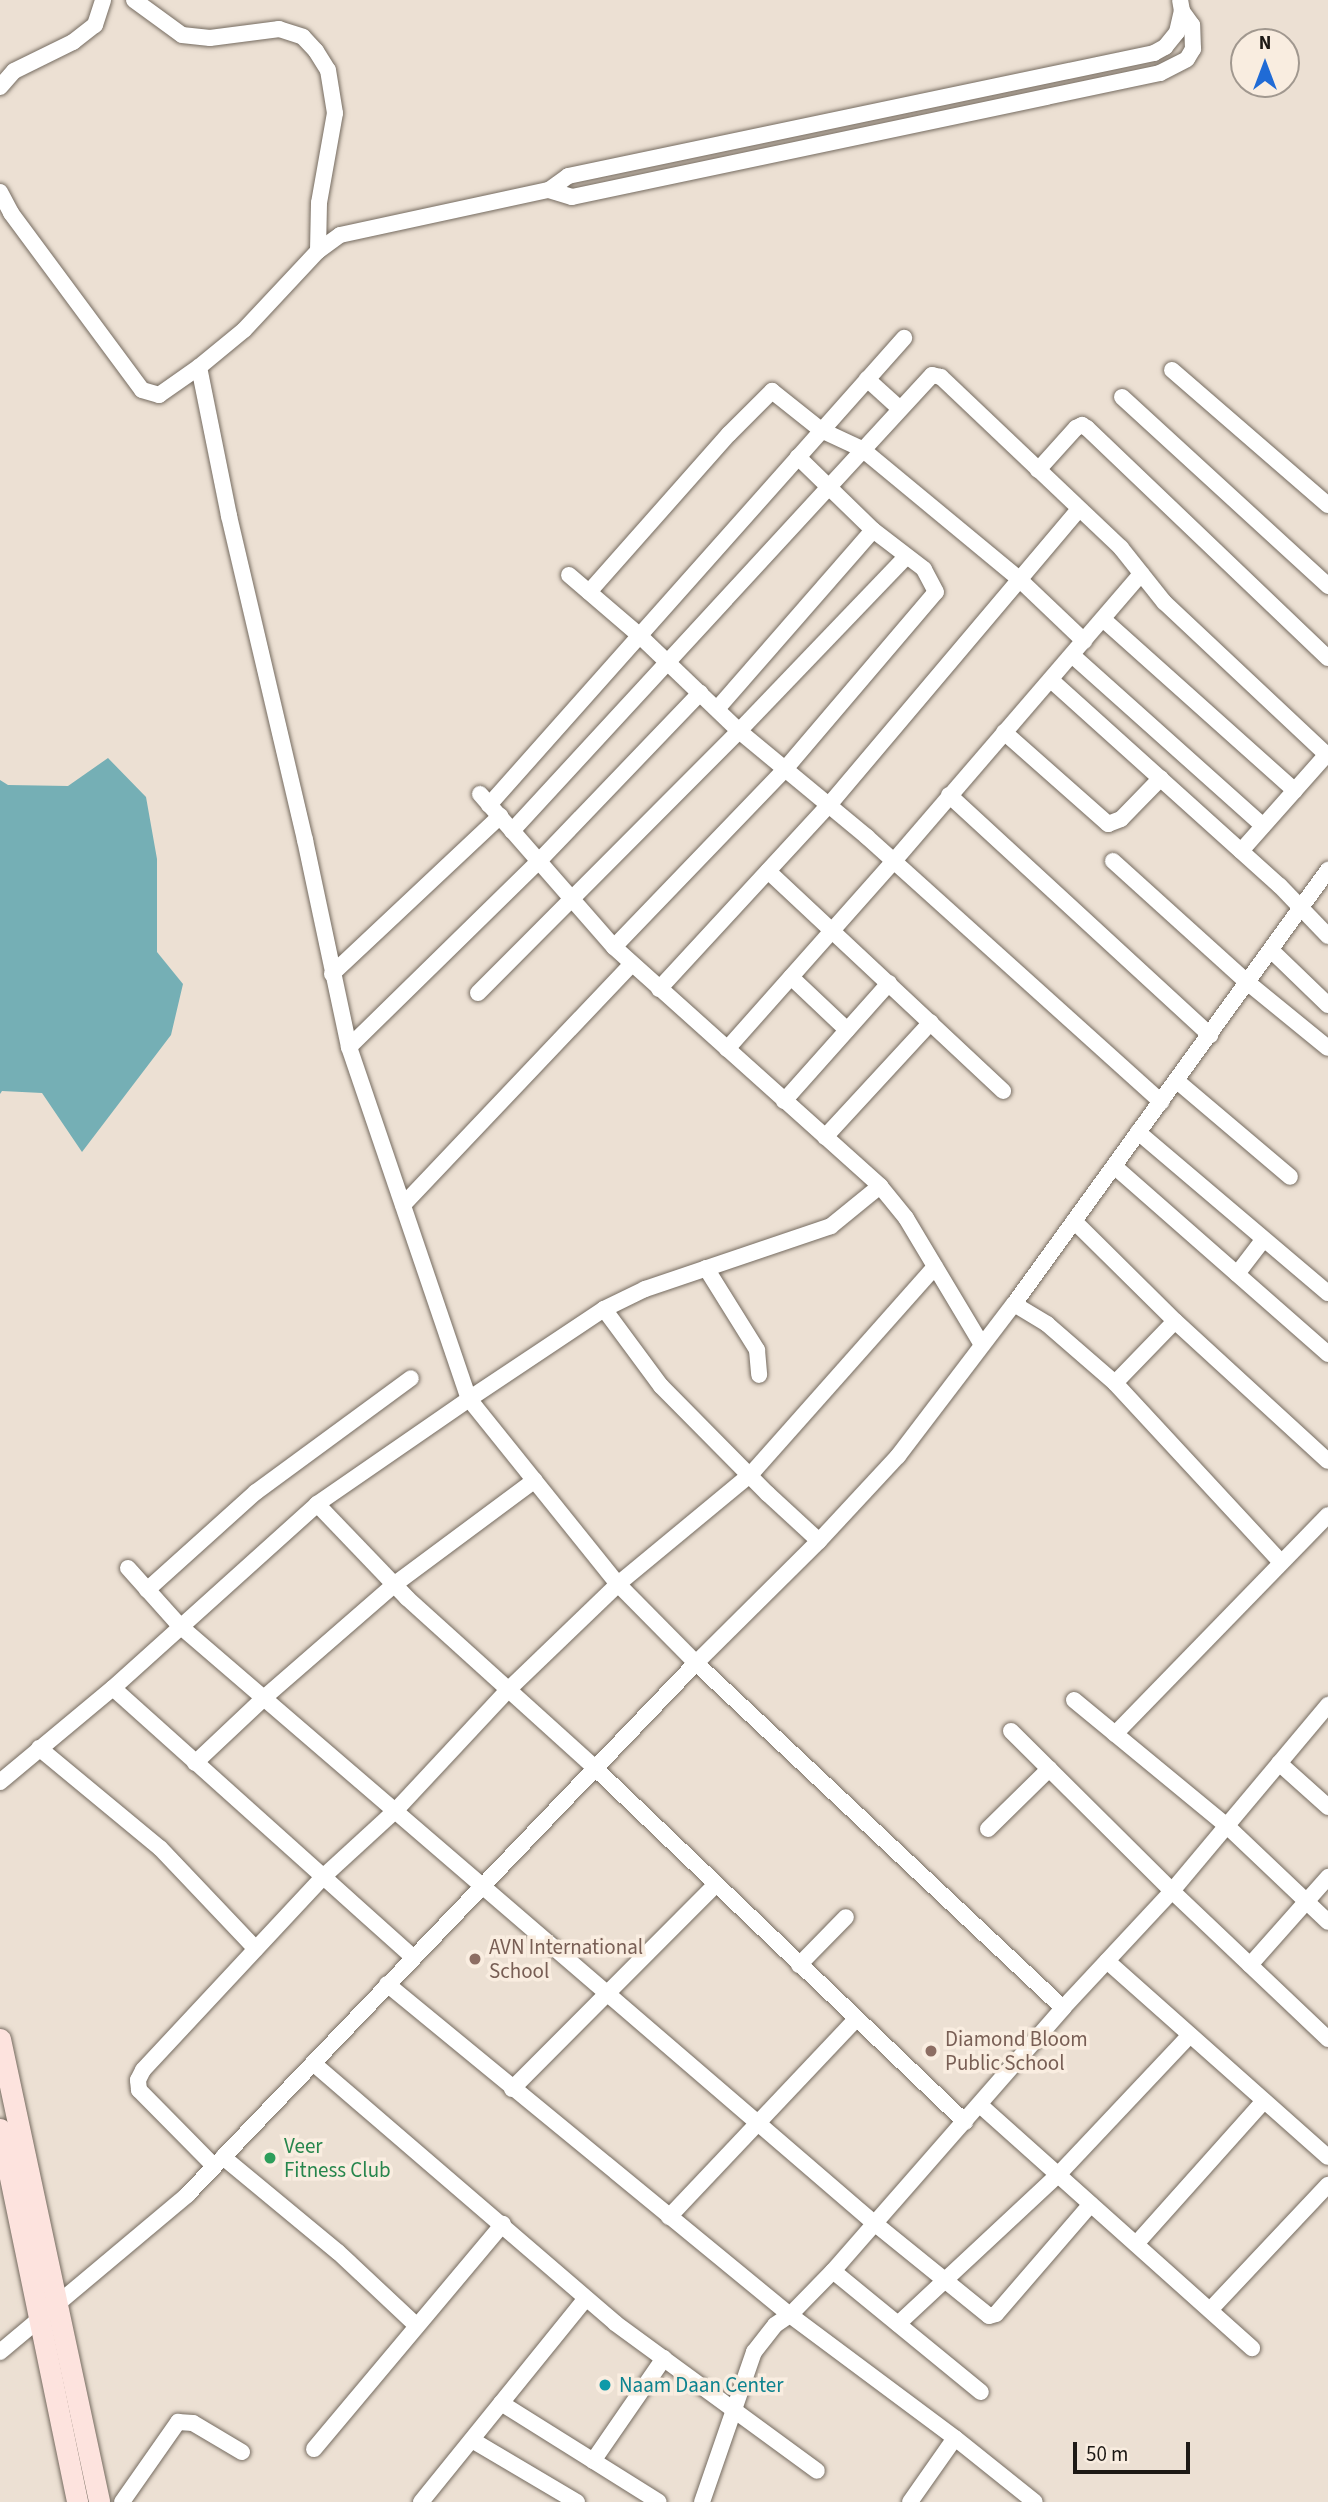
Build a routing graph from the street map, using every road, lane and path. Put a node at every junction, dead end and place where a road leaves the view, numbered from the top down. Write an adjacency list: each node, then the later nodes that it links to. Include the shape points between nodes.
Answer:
1 (103, 0): 6 (street, via 95,25 14,71)
2 (134, 0): 9 (street, via 182,35 210,38 279,29 303,37 316,51 328,70 335,113 319,203)
3 (1181, 5): 4 (street, via 1177,32); 5 (street, via 1195,40)
4 (1165, 47): 5 (street); 7 (street, via 1154,53 568,176)
5 (1187, 59): 7 (street, via 1160,73 572,197)
6 (0, 87)
7 (549, 190): 9 (street, via 354,229)
8 (0, 192): 11 (street, via 142,390 159,395)
9 (318, 251): 11 (street, via 261,314)
10 (904, 338): 13 (street)
11 (199, 367): 63 (street)
12 (1172, 370): 21 (street)
13 (867, 379): 15 (street); 16 (street)
14 (1122, 397): 28 (street)
15 (899, 408): 17 (street); 19 (street, via 926,379 941,377)
16 (821, 430): 17 (street); 18 (street); 29 (street, via 772,391)
17 (862, 449): 20 (street); 27 (street)
18 (798, 457): 20 (street); 31 (street)
19 (1038, 470): 22 (street); 34 (street, via 1076,428 1087,428)
20 (829, 485): 23 (street); 35 (street)
21 (1328, 505)
22 (1079, 509): 25 (street); 27 (street)
23 (873, 530): 38 (street); 42 (street, via 924,569 936,592)
24 (902, 561): 39 (street)
25 (1141, 574): 30 (street); 41 (street, via 1164,602)
26 (569, 575): 29 (street)
27 (1019, 579): 32 (street); 47 (street)
28 (1328, 586)
29 (589, 592): 31 (street)
30 (1104, 620): 32 (street); 44 (street)
31 (639, 635): 35 (street); 46 (street)
32 (1084, 641): 33 (street)
33 (1072, 655): 36 (street); 48 (street)
34 (1328, 658)
35 (667, 662): 37 (street); 49 (street)
36 (1051, 680): 40 (street); 43 (street)
37 (700, 693): 38 (street); 51 (street)
38 (717, 709): 39 (street)
39 (740, 731): 42 (street); 56 (street)
40 (1004, 732): 43 (street, via 1108,824 1121,819); 45 (street)
41 (1327, 755): 44 (street)
42 (786, 768): 47 (street); 60 (street)
43 (1161, 778): 50 (street)
44 (1295, 790): 48 (street)
45 (948, 795): 52 (street); 72 (street)
46 (490, 805): 49 (street); 63 (street)
47 (830, 805): 52 (street); 55 (street)
48 (1263, 826): 50 (street)
49 (512, 831): 51 (street)
50 (1241, 851): 57 (street)
51 (539, 861): 56 (street); 73 (street)
52 (894, 861): 58 (street); 79 (street)
53 (1113, 861): 65 (street)
54 (1328, 870): 57 (street)
55 (768, 871): 58 (street); 67 (street)
56 (572, 900): 60 (street); 68 (street)
57 (1300, 909): 59 (street); 61 (street)
58 (832, 930): 64 (street); 66 (street)
59 (1328, 936)
60 (614, 947): 62 (street)
61 (1270, 950): 65 (street); 69 (street)
62 (632, 964): 67 (street); 85 (street)
63 (332, 974): 73 (street)
64 (791, 978): 71 (street); 75 (street)
65 (1247, 982): 72 (street); 74 (street)
66 (889, 984): 70 (street); 71 (street)
67 (659, 989): 75 (street)
68 (478, 993)
69 (1328, 1005)
70 (930, 1022): 77 (street); 81 (street)
71 (848, 1030): 78 (street)
72 (1210, 1035): 76 (street)
73 (349, 1047): 85 (street)
74 (1328, 1048)
75 (727, 1049): 78 (street)
76 (1177, 1081): 79 (street); 83 (street)
77 (1003, 1091)
78 (784, 1101): 81 (street)
79 (1161, 1102): 80 (street)
80 (1138, 1132): 82 (street); 87 (street)
81 (825, 1136): 84 (street)
82 (1114, 1166): 86 (street); 90 (street)
83 (1290, 1178)
84 (880, 1186): 88 (street, via 906,1218); 89 (street, via 831,1226)
85 (403, 1205): 100 (street)
86 (1074, 1221): 92 (street); 94 (street)
87 (1263, 1240): 90 (street); 91 (street)
88 (935, 1267): 95 (street); 102 (street)
89 (706, 1268): 93 (street); 97 (street, via 757,1350)
90 (1237, 1274): 96 (street)
91 (1328, 1293)
92 (1014, 1304): 95 (street); 99 (street, via 1047,1324)
93 (604, 1309): 100 (street); 102 (street, via 656,1380)
94 (1175, 1321): 99 (street); 101 (street)
95 (982, 1345): 106 (street, via 936,1410)
96 (1328, 1354)
97 (759, 1375)
98 (411, 1378): 111 (street, via 256,1492)
99 (1115, 1383): 107 (street)
100 (469, 1399): 103 (street); 104 (street)
101 (1328, 1461)
102 (751, 1474): 106 (street); 110 (street)
103 (535, 1480): 109 (street); 110 (street)
104 (317, 1504): 109 (street); 112 (street)
105 (1328, 1516): 107 (street)
106 (819, 1541): 113 (street)
107 (1281, 1562): 120 (street)
108 (128, 1568): 111 (street)
109 (395, 1584): 115 (street); 116 (street)
110 (618, 1584): 113 (street); 115 (street)
111 (147, 1590): 112 (street)
112 (180, 1626): 114 (street); 116 (street)
113 (696, 1663): 124 (street); 146 (street)
114 (113, 1688): 121 (street); 122 (street)
115 (508, 1689): 124 (street); 128 (street)
116 (265, 1697): 122 (street); 128 (street)
117 (1074, 1700): 120 (street)
118 (1326, 1712): 123 (street)
119 (1011, 1731): 125 (street)
120 (1115, 1734): 129 (street)
121 (39, 1748): 126 (street); 139 (street, via 160,1847)
122 (195, 1763): 131 (street)
123 (1279, 1763): 127 (street); 129 (street)
124 (595, 1768): 133 (street); 134 (street)
125 (1049, 1769): 130 (street); 135 (street)
126 (0, 1782)
127 (1328, 1807)
128 (396, 1810): 131 (street); 134 (street)
129 (1227, 1826): 135 (street); 136 (street)
130 (988, 1829)
131 (323, 1877): 139 (street); 140 (street)
132 (1328, 1877): 136 (street)
133 (715, 1885): 142 (street); 145 (street)
134 (482, 1886): 140 (street); 145 (street)
135 (1172, 1891): 141 (street); 143 (street)
136 (1307, 1902): 138 (street); 143 (street)
137 (846, 1917): 142 (street)
138 (1328, 1922)
139 (256, 1949): 160 (street, via 142,2070 138,2080 145,2097)
140 (413, 1957): 144 (street)
141 (1107, 1961): 146 (street); 149 (street)
142 (799, 1965): 147 (street)
143 (1250, 1965): 148 (street)
144 (387, 1984): 151 (street); 152 (street)
145 (607, 1993): 152 (street); 156 (street)
146 (1063, 2008): 155 (street)
147 (856, 2019): 156 (street); 157 (street)
148 (1326, 2034)
149 (1191, 2035): 153 (street); 161 (street)
150 (0, 2039): 154 (main road)
151 (313, 2063): 160 (street); 166 (street)
152 (512, 2088): 164 (street)
153 (1264, 2101): 159 (street); 167 (street)
154 (7, 2105): 171 (main road)
155 (980, 2105): 157 (street); 161 (street)
156 (757, 2121): 164 (street); 165 (street)
157 (965, 2122): 165 (street)
158 (0, 2129): 174 (main road)
159 (1328, 2157)
160 (218, 2162): 171 (street, via 187,2195); 176 (street, via 338,2252)
161 (1058, 2175): 163 (street); 169 (street)
162 (1328, 2185): 172 (street)
163 (1091, 2204): 167 (street); 169 (street, via 996,2314 989,2316)
164 (670, 2217): 173 (street)
165 (873, 2222): 168 (street); 169 (street)
166 (503, 2224): 170 (street); 176 (street)
167 (1136, 2244): 172 (street)
168 (833, 2271): 173 (street); 175 (street)
169 (946, 2278): 175 (street)
170 (586, 2298): 179 (street); 181 (street)
171 (56, 2307): 174 (street); 190 (main road)
172 (1210, 2310): 177 (street)
173 (790, 2315): 182 (street, via 775,2325 754,2353); 183 (street)
174 (38, 2321): 178 (street); 189 (main road)
175 (898, 2324): 180 (street)
176 (417, 2326): 185 (street)
177 (1252, 2347)
178 (0, 2352)
179 (663, 2358): 182 (street); 187 (street)
180 (981, 2392)
181 (501, 2403): 184 (street); 187 (street)
182 (732, 2409): 188 (street); 195 (street)
183 (955, 2438): 196 (street); 197 (street)
184 (472, 2440): 192 (street); 193 (street)
185 (314, 2449)
186 (242, 2452): 191 (street, via 193,2423 178,2422)
187 (593, 2461): 194 (street)
188 (817, 2470)
189 (77, 2502)
190 (99, 2502)
191 (122, 2502)
192 (421, 2502)
193 (577, 2502)
194 (659, 2502)
195 (702, 2502)
196 (910, 2502)
197 (1035, 2502)

